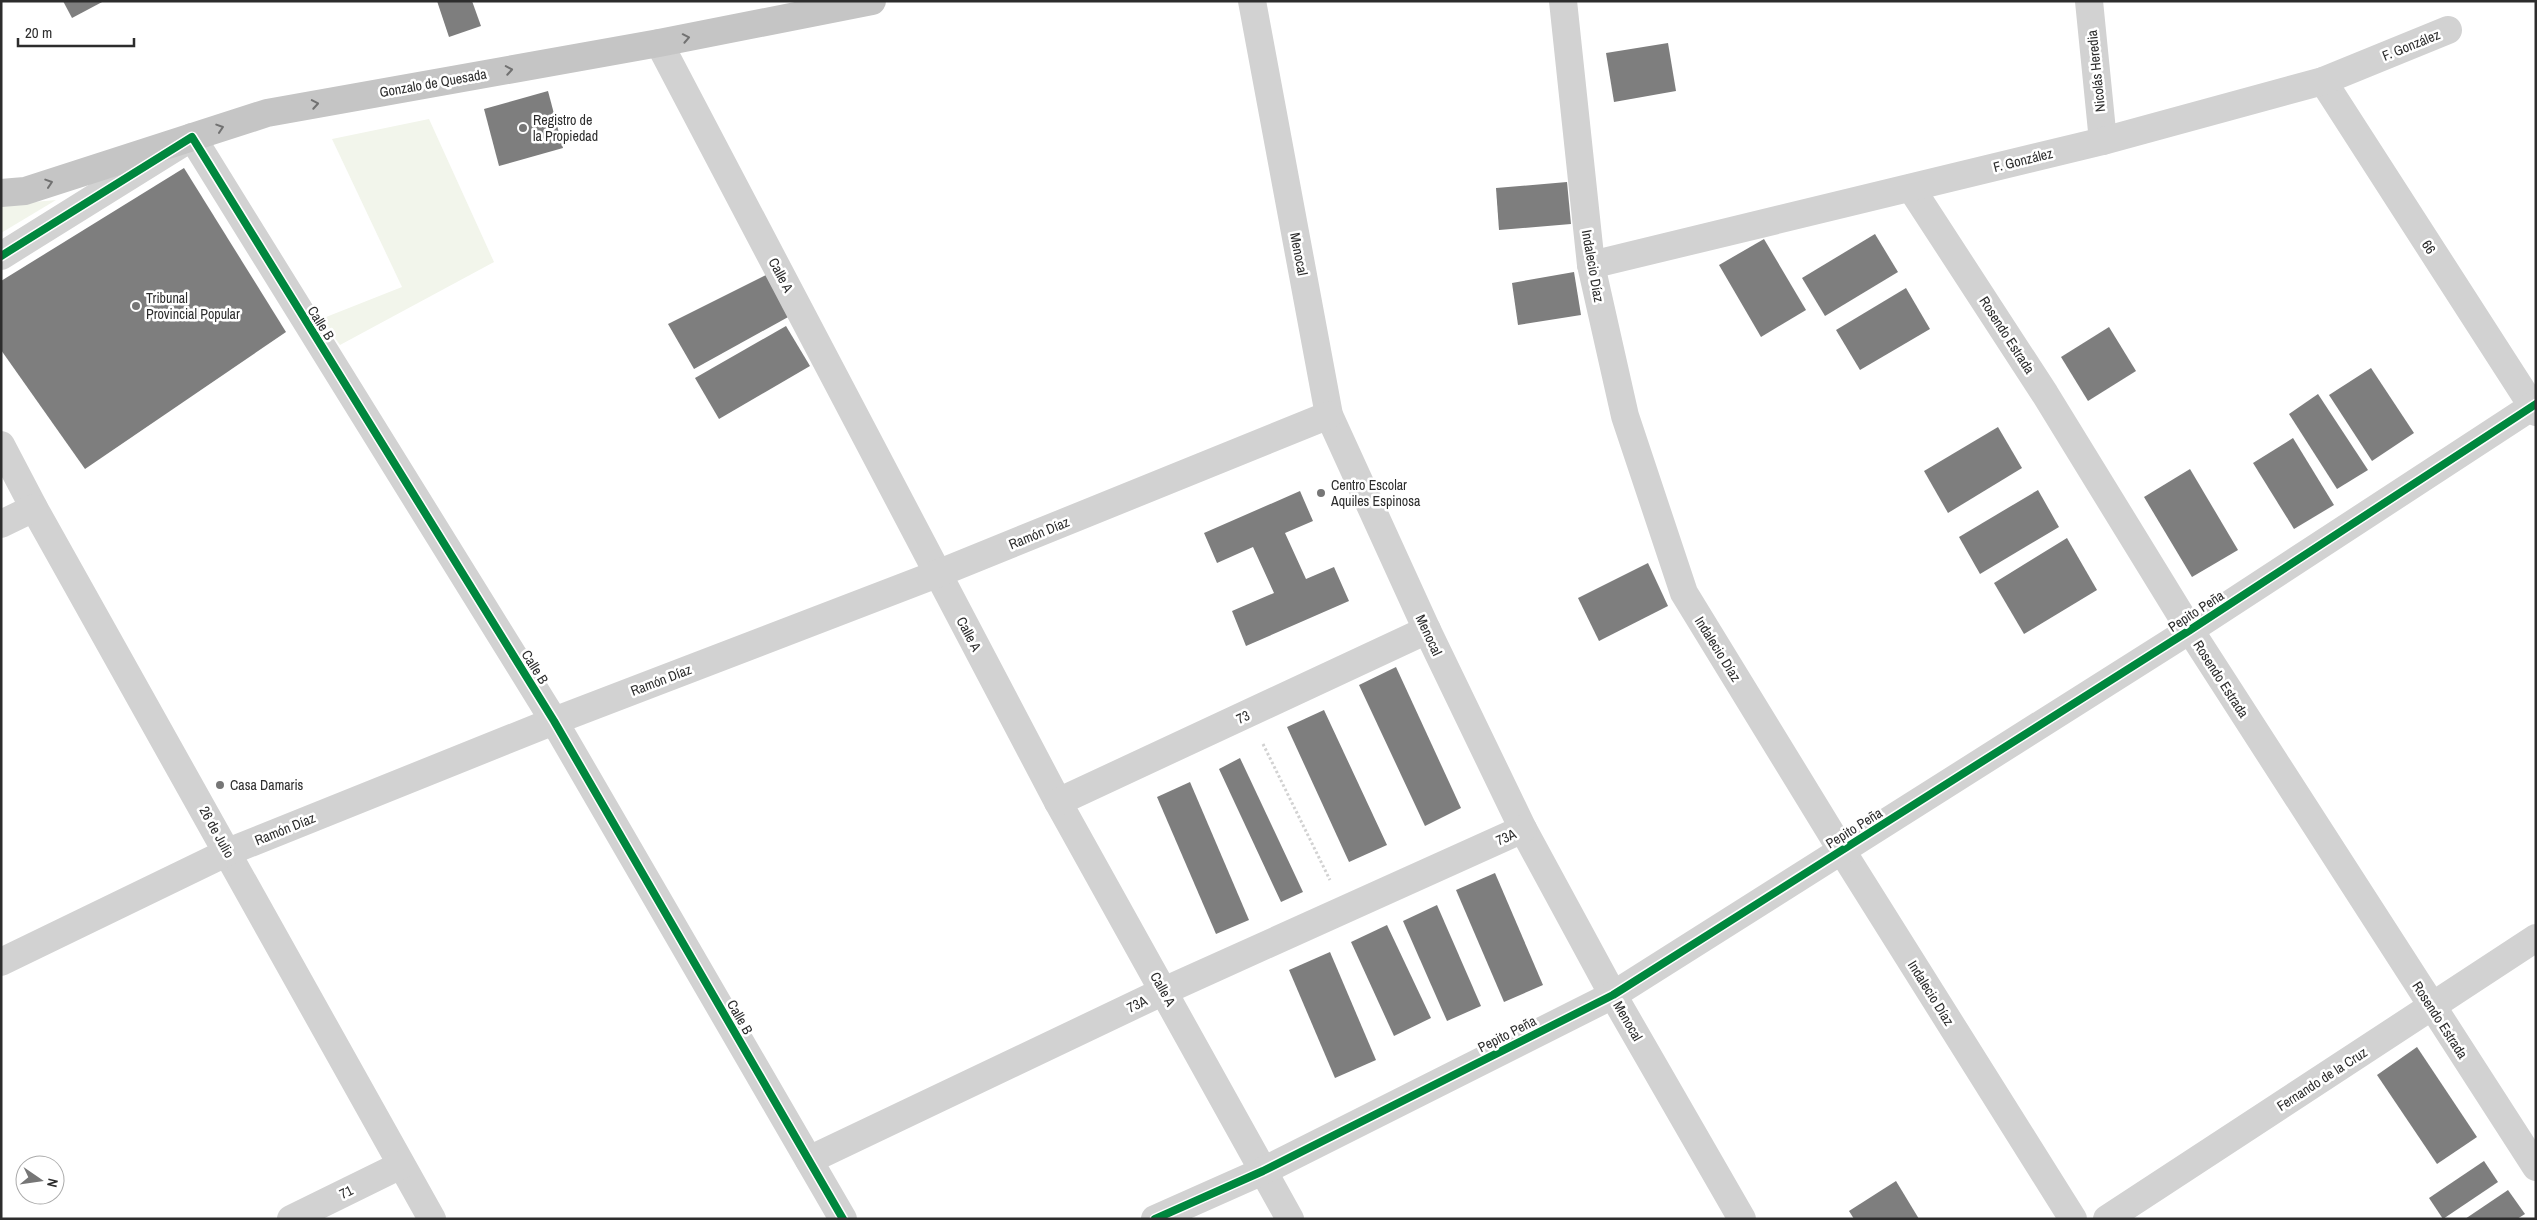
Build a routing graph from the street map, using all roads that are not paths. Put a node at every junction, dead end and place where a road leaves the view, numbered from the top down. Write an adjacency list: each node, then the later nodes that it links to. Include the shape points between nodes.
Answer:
1 (872, 1): 6 (main road, Gonzalo de Quesada, one-way to 1)
2 (1252, 1): 15 (street, Menocal)
3 (1563, 1): 13 (street, Indalecio Díaz)
4 (2089, 1): 9 (street, Nicolás Heredia)
5 (2448, 30): 7 (street, F. González)
6 (659, 43): 8 (main road, Gonzalo de Quesada, one-way to 6, via 267,113); 19 (street, Calle A)
7 (2323, 81): 9 (street, F. González); 14 (street, 66)
8 (192, 137): 11 (main road, Gonzalo de Quesada, one-way to 8, via 25,191); 12 (street); 22 (street, Calle B)
9 (2103, 141): 10 (street, F. González)
10 (1911, 188): 13 (street, F. González); 21 (street, Rosendo Estrada, via 2045,394)
11 (1, 193)
12 (1, 256)
13 (1591, 265): 25 (street, Indalecio Díaz, via 1625,416 1684,593)
14 (2534, 407): 21 (street, Pepito Peña)
15 (1329, 415): 19 (street, Ramón Díaz); 20 (street, Menocal)
16 (1, 445): 17 (street, 26 de Julio)
17 (34, 508): 18 (street); 26 (street, 26 de Julio)
18 (1, 524)
19 (937, 574): 22 (street, Ramón Díaz); 23 (street, Calle A)
20 (1427, 630): 23 (street, 73); 24 (street, Menocal)
21 (2190, 630): 25 (street, Pepito Peña); 31 (street, Rosendo Estrada)
22 (554, 721): 26 (street, Ramón Díaz); 32 (street, Calle B)
23 (1058, 802): 29 (street, Calle A)
24 (1523, 829): 29 (street, 73A); 30 (street, Menocal)
25 (1842, 851): 30 (street, Pepito Peña); 42 (street, Indalecio Díaz)
26 (228, 852): 28 (street, Ramón Díaz); 33 (street, 26 de Julio)
27 (2536, 938): 31 (street, Fernando de la Cruz)
28 (1, 962)
29 (1164, 991): 32 (street, 73A); 35 (street, Calle A)
30 (1613, 995): 35 (street, Pepito Peña); 41 (street, Menocal)
31 (2432, 1007): 34 (street, Rosendo Estrada); 43 (street, Fernando de la Cruz)
32 (808, 1160): 38 (street, Calle B)
33 (401, 1165): 36 (street, 71); 37 (street, 26 de Julio)
34 (2536, 1167)
35 (1263, 1171): 39 (street, Pepito Peña); 40 (street, Calle A)
36 (291, 1219)
37 (432, 1219)
38 (843, 1219)
39 (1155, 1219)
40 (1290, 1219)
41 (1742, 1219)
42 (2073, 1219)
43 (2108, 1219)

